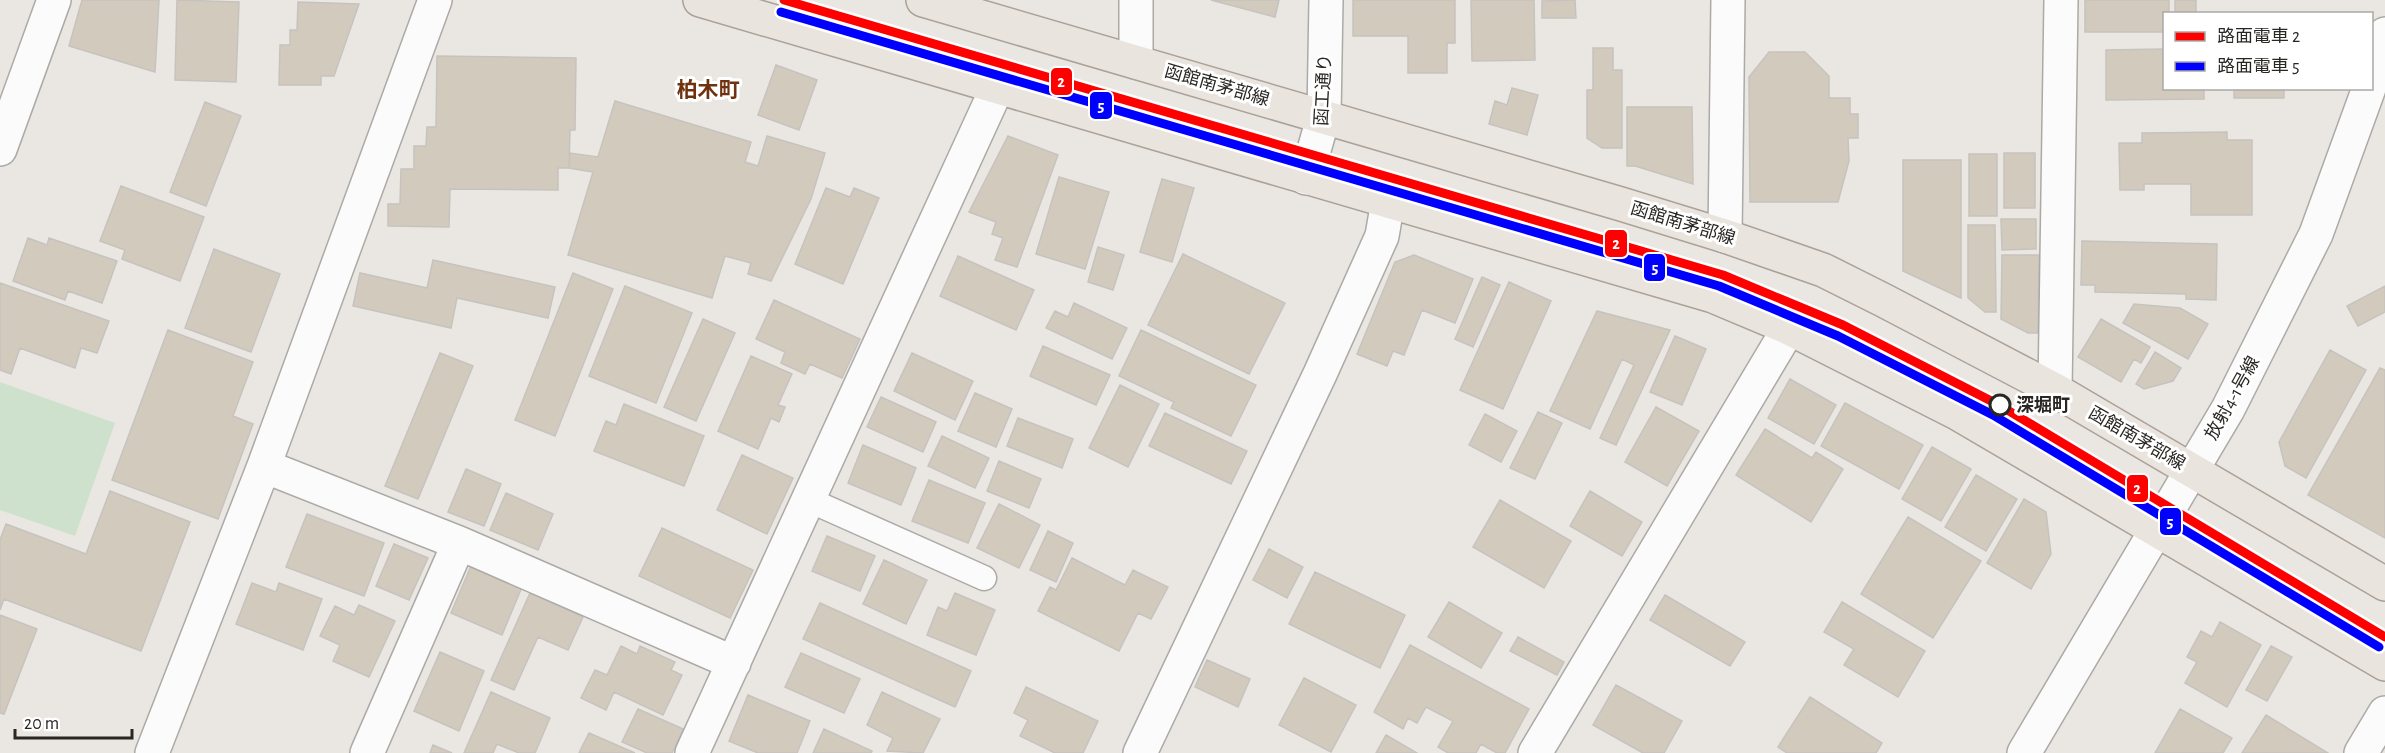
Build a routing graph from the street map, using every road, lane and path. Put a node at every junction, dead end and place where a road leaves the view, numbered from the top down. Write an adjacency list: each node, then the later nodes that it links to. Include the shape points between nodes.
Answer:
1 (54, 0): 15 (street)
2 (435, 0): 21 (street)
3 (700, 0): 12 (main road)
4 (923, 0): 10 (main road, 函館南茅部線)
5 (1136, 0): 10 (street)
6 (1326, 0): 14 (street, 函工通り)
7 (1728, 0): 18 (street)
8 (2061, 0): 20 (street)
9 (2385, 34): 11 (street)
10 (1137, 62): 14 (main road, 函館南茅部線)
11 (2373, 78)
12 (997, 88): 16 (main road); 23 (street)
13 (2368, 90): 22 (street, 放射4-1号線, via 2316,234 2234,399)
14 (1324, 115): 16 (street, 函工通り); 18 (main road, 函館南茅部線)
15 (0, 149)
16 (1306, 178): 17 (main road)
17 (1388, 201): 19 (main road, via 1713,296); 34 (street, via 1382,236)
18 (1725, 236): 20 (main road, 函館南茅部線, via 1823,270)
19 (1789, 328): 24 (main road, via 1957,413); 35 (street)
20 (2055, 390): 22 (main road, 函館南茅部線)
21 (264, 466): 25 (street); 31 (street)
22 (2192, 470): 24 (street, 放射4-1号線); 27 (main road, 函館南茅部線)
23 (809, 500): 26 (lane); 28 (street)
24 (2157, 532): 29 (main road); 36 (street, 放射4-1号線)
25 (459, 543): 28 (street); 32 (street)
26 (984, 578)
27 (2385, 584)
28 (734, 663): 33 (street)
29 (2385, 664)
30 (2385, 713): 37 (street)
31 (152, 753)
32 (367, 753)
33 (692, 753)
34 (1140, 753)
35 (1535, 753)
36 (2024, 753)
37 (2361, 753)

